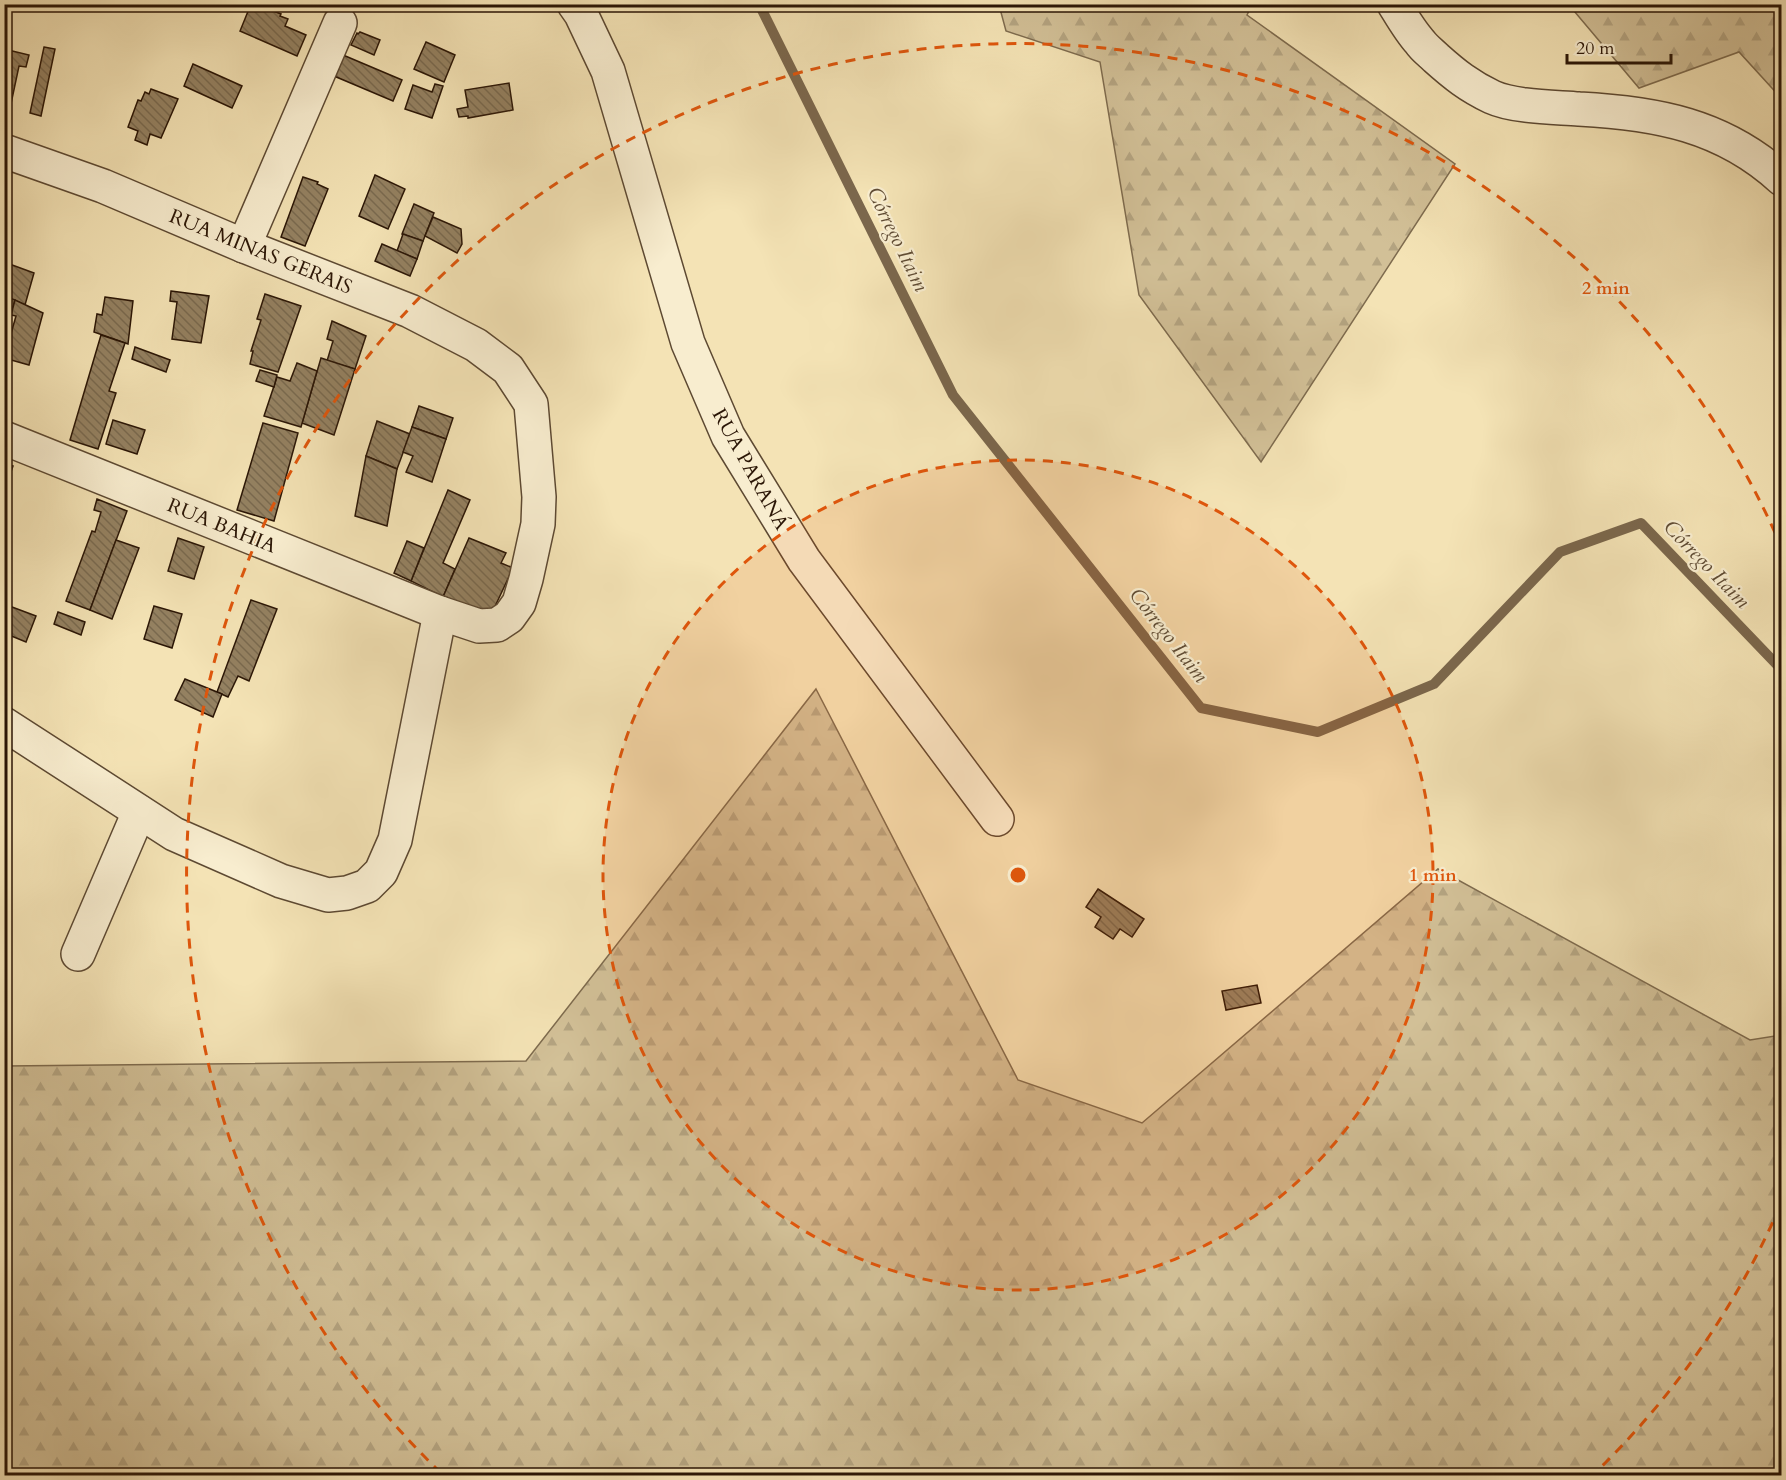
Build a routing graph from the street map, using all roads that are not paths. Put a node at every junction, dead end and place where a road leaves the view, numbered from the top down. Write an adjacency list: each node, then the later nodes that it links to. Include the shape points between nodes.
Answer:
1 (574, 4): 11 (street, RUA PARANÁ, via 608,71 688,343 728,436 804,560)
2 (1394, 4): 5 (street, via 1421,44 1461,80 1495,99 1532,106 1611,110 1704,129 1762,162)
3 (340, 23): 6 (street)
4 (4, 151): 6 (street, RUA MINAS GERAIS, via 103,186)
5 (1782, 179)
6 (244, 246): 8 (street, RUA MINAS GERAIS, via 410,311 476,345 508,369 531,404 538,524 519,603 497,625 479,627)
7 (4, 438): 8 (street, RUA BAHIA)
8 (440, 613): 10 (street, via 395,840 381,872 367,886 328,896 281,881 174,834)
9 (4, 724): 10 (street)
10 (139, 813): 12 (street)
11 (998, 819)
12 (78, 954)

